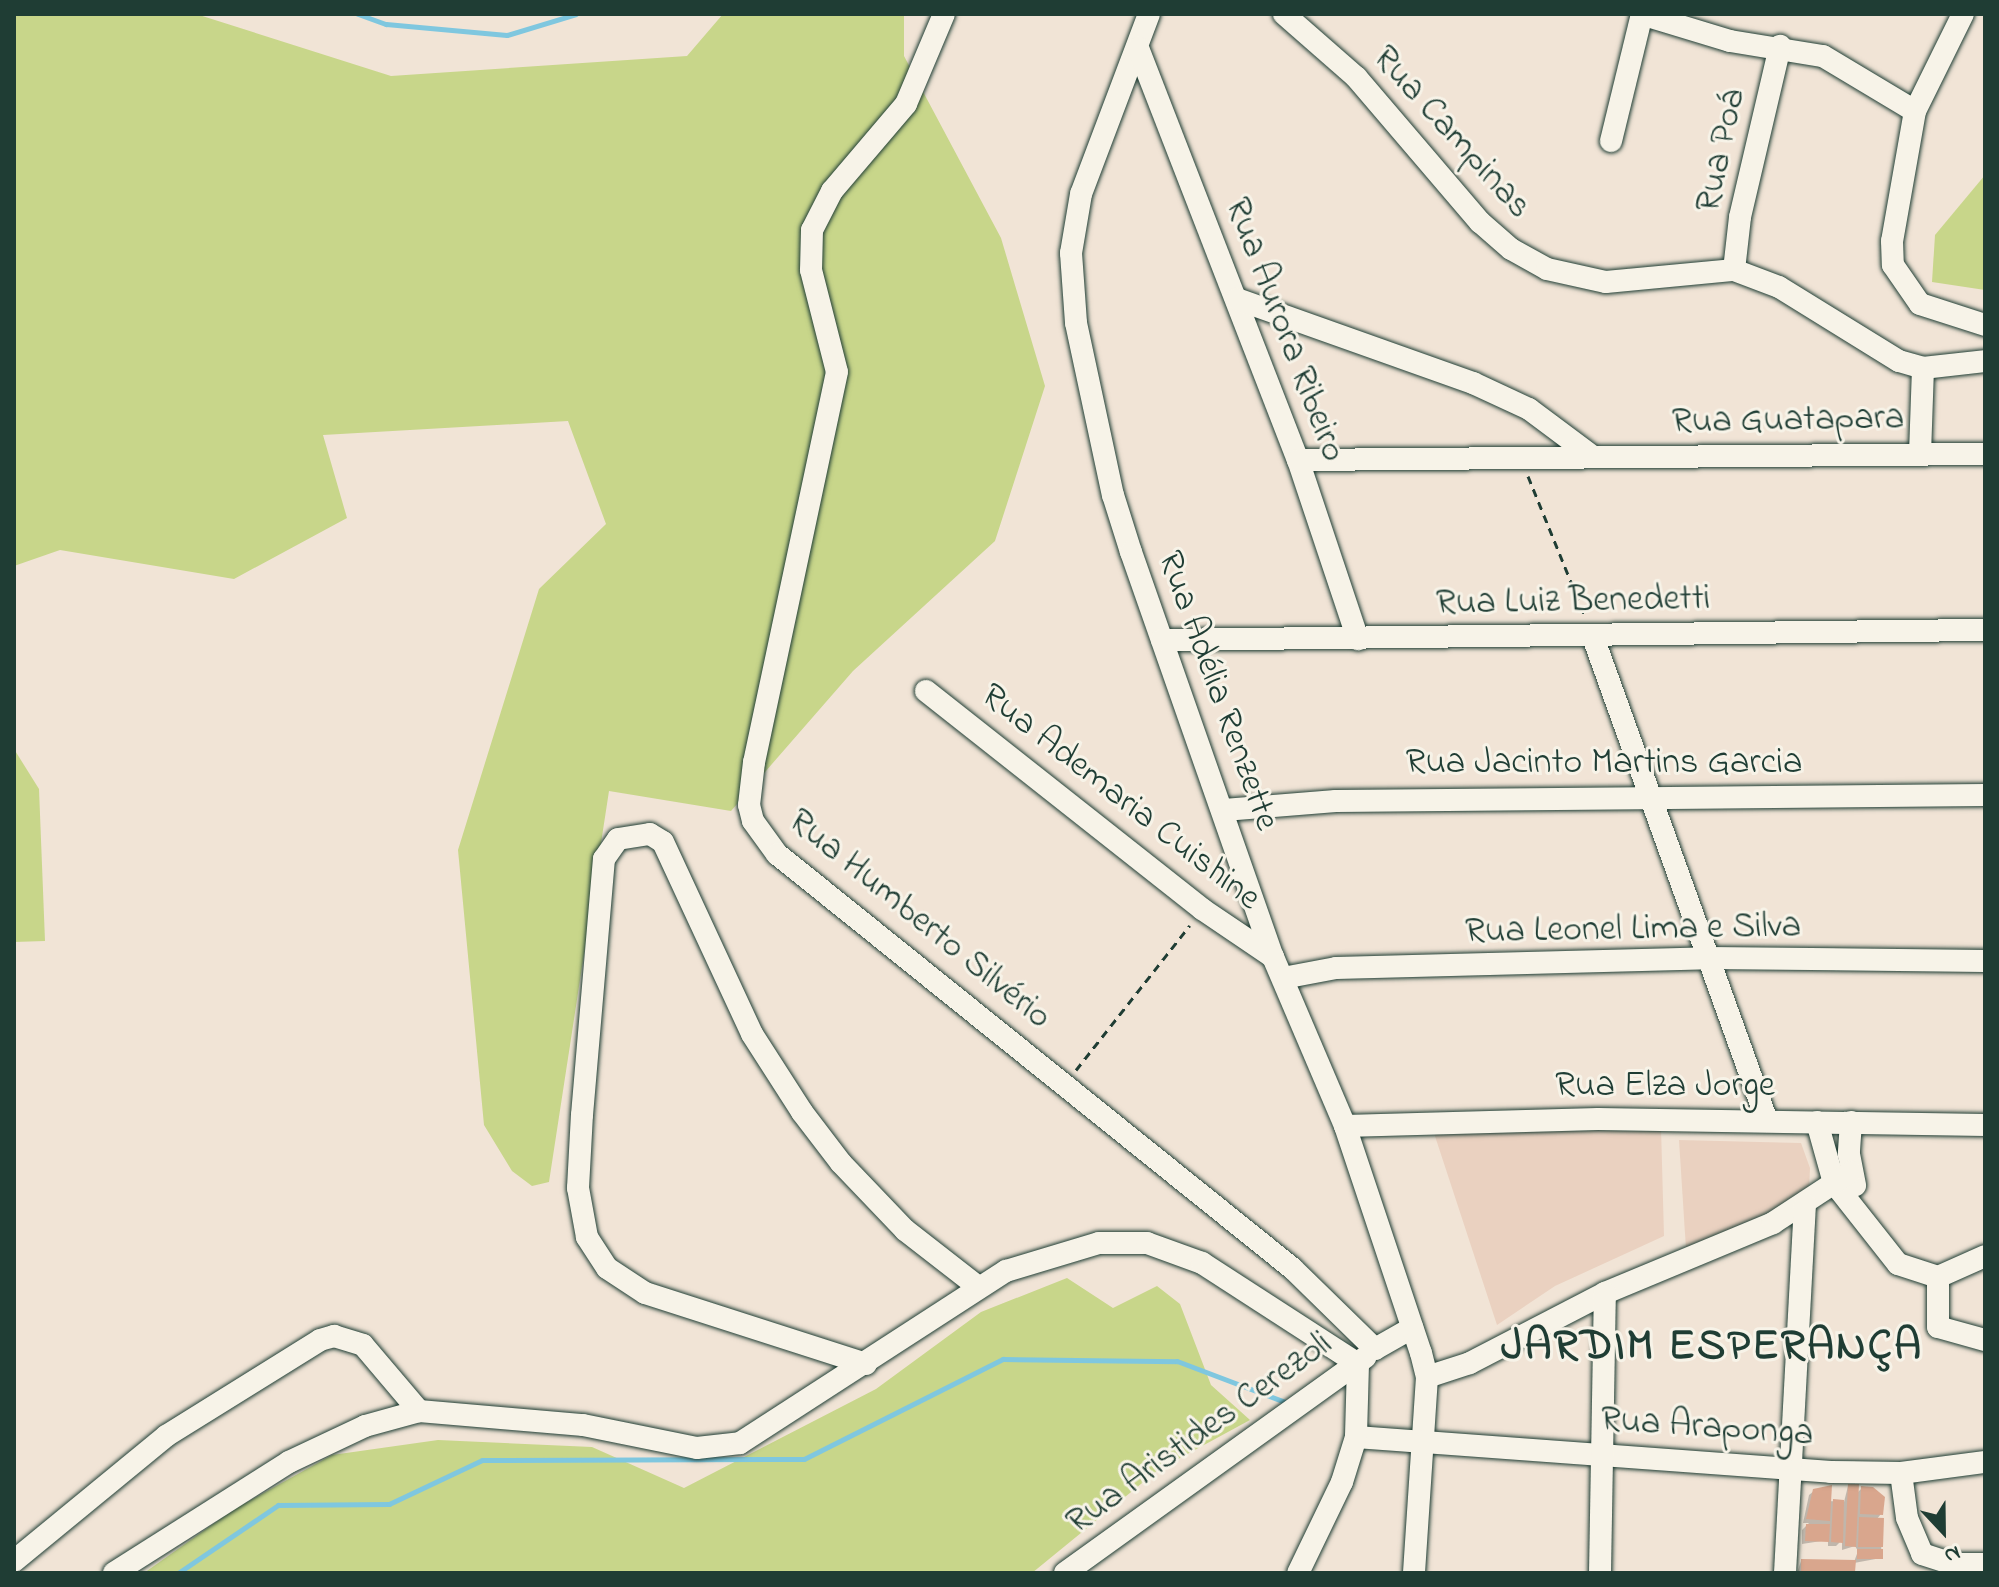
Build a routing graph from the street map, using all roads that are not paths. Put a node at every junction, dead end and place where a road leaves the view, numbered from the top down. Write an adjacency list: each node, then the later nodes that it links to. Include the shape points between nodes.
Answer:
1 (944, 14): 44 (street, Rua Humberto Silvério, via 906,104 832,191 812,230 811,270 837,372 749,805 759,833 777,854 1292,1268)
2 (1149, 14): 7 (street, Rua Adélia Renzette)
3 (1284, 14): 10 (street, Rua Campinas, via 1356,77 1480,222 1511,249 1547,269 1606,282)
4 (1642, 14): 6 (street, via 1730,41); 9 (street)
5 (1963, 14): 8 (street)
6 (1780, 46): 8 (street, via 1823,56); 10 (street, Rua Poá, via 1740,217)
7 (1138, 48): 11 (street, Rua Aurora Ribeiro); 22 (street, Rua Adélia Renzette, via 1081,194 1071,282 1113,495)
8 (1915, 111): 12 (street, via 1892,241 1893,265 1920,304)
9 (1611, 141)
10 (1734, 270): 14 (street, Rua Campinas, via 1779,287 1888,355)
11 (1237, 299): 17 (street, via 1473,383 1529,409); 18 (street, Rua Aurora Ribeiro)
12 (1985, 325)
13 (1985, 361): 14 (street, Rua Campinas)
14 (1923, 368): 15 (street)
15 (1920, 454): 16 (street, Rua Guatapara); 17 (street, Rua Guatapara)
16 (1985, 454)
17 (1592, 456): 18 (street, Rua Guatapara)
18 (1298, 460): 21 (street, Rua Aurora Ribeiro)
19 (1985, 630): 20 (street, Rua Luiz Benedetti)
20 (1593, 637): 21 (street, Rua Luiz Benedetti); 25 (street)
21 (1358, 639): 22 (street, Rua Luiz Benedetti)
22 (1162, 640): 26 (street, Rua Adélia Renzette)
23 (926, 691): 27 (street, Rua Ademaria Cuishine, via 1202,909)
24 (1985, 795): 25 (street, Rua Jacinto Martins Garcia)
25 (1654, 799): 26 (street, Rua Jacinto Martins Garcia, via 1336,801); 28 (street)
26 (1224, 810): 27 (street, Rua Adélia Renzette)
27 (1273, 957): 30 (street, Rua Adélia Renzette)
28 (1709, 958): 29 (street, Rua Leonel Lima e Silva); 30 (street, Rua Leonel Lima e Silva, via 1336,968); 31 (street)
29 (1985, 961)
30 (1283, 978): 35 (street, Rua Adélia Renzette)
31 (1767, 1121): 32 (street, Rua Elza Jorge); 35 (street, Rua Elza Jorge, via 1456,1120)
32 (1817, 1122): 33 (street, Rua Elza Jorge); 36 (street)
33 (1851, 1122): 34 (street, Rua Elza Jorge); 36 (street)
34 (1985, 1125)
35 (1345, 1126): 42 (street, Rua Adélia Renzette)
36 (1842, 1178): 37 (street); 39 (street, via 1866,1229 1898,1264)
37 (1805, 1205): 41 (street); 52 (street)
38 (1985, 1256): 39 (street)
39 (1938, 1277): 43 (street, via 1938,1327)
40 (977, 1286): 44 (street, via 1052,1254 1099,1243 1147,1243 1202,1263); 45 (street); 45 (street, via 905,1230 841,1163 802,1112 752,1034 663,842 650,834 632,834 609,847 578,1188 594,1252 607,1268 645,1293)
41 (1605, 1293): 46 (street, via 1470,1363); 50 (street)
42 (1412, 1328): 44 (street); 46 (street, Rua Adélia Renzette)
43 (1985, 1340)
44 (1366, 1356): 48 (street); 57 (street, Rua Aristides Cerezoli)
45 (866, 1364): 47 (street, via 740,1443 718,1449 583,1425)
46 (1427, 1377): 49 (street, Rua Adélia Renzette)
47 (419, 1411): 54 (street, via 363,1345 334,1336 320,1340 166,1436); 56 (street, via 365,1426 289,1462)
48 (1356, 1437): 49 (street, Rua Araponga); 58 (street, via 1342,1482)
49 (1424, 1445): 50 (street, Rua Araponga); 59 (street, Rua Adélia Renzette)
50 (1605, 1454): 52 (street, Rua Araponga); 60 (street)
51 (1985, 1462): 53 (street, Rua Araponga)
52 (1790, 1469): 53 (street, Rua Araponga); 61 (street)
53 (1901, 1473): 55 (street, via 1916,1546 1933,1560)
54 (14, 1561)
55 (1985, 1564)
56 (114, 1573)
57 (1065, 1573)
58 (1298, 1573)
59 (1414, 1573)
60 (1600, 1573)
61 (1785, 1573)

